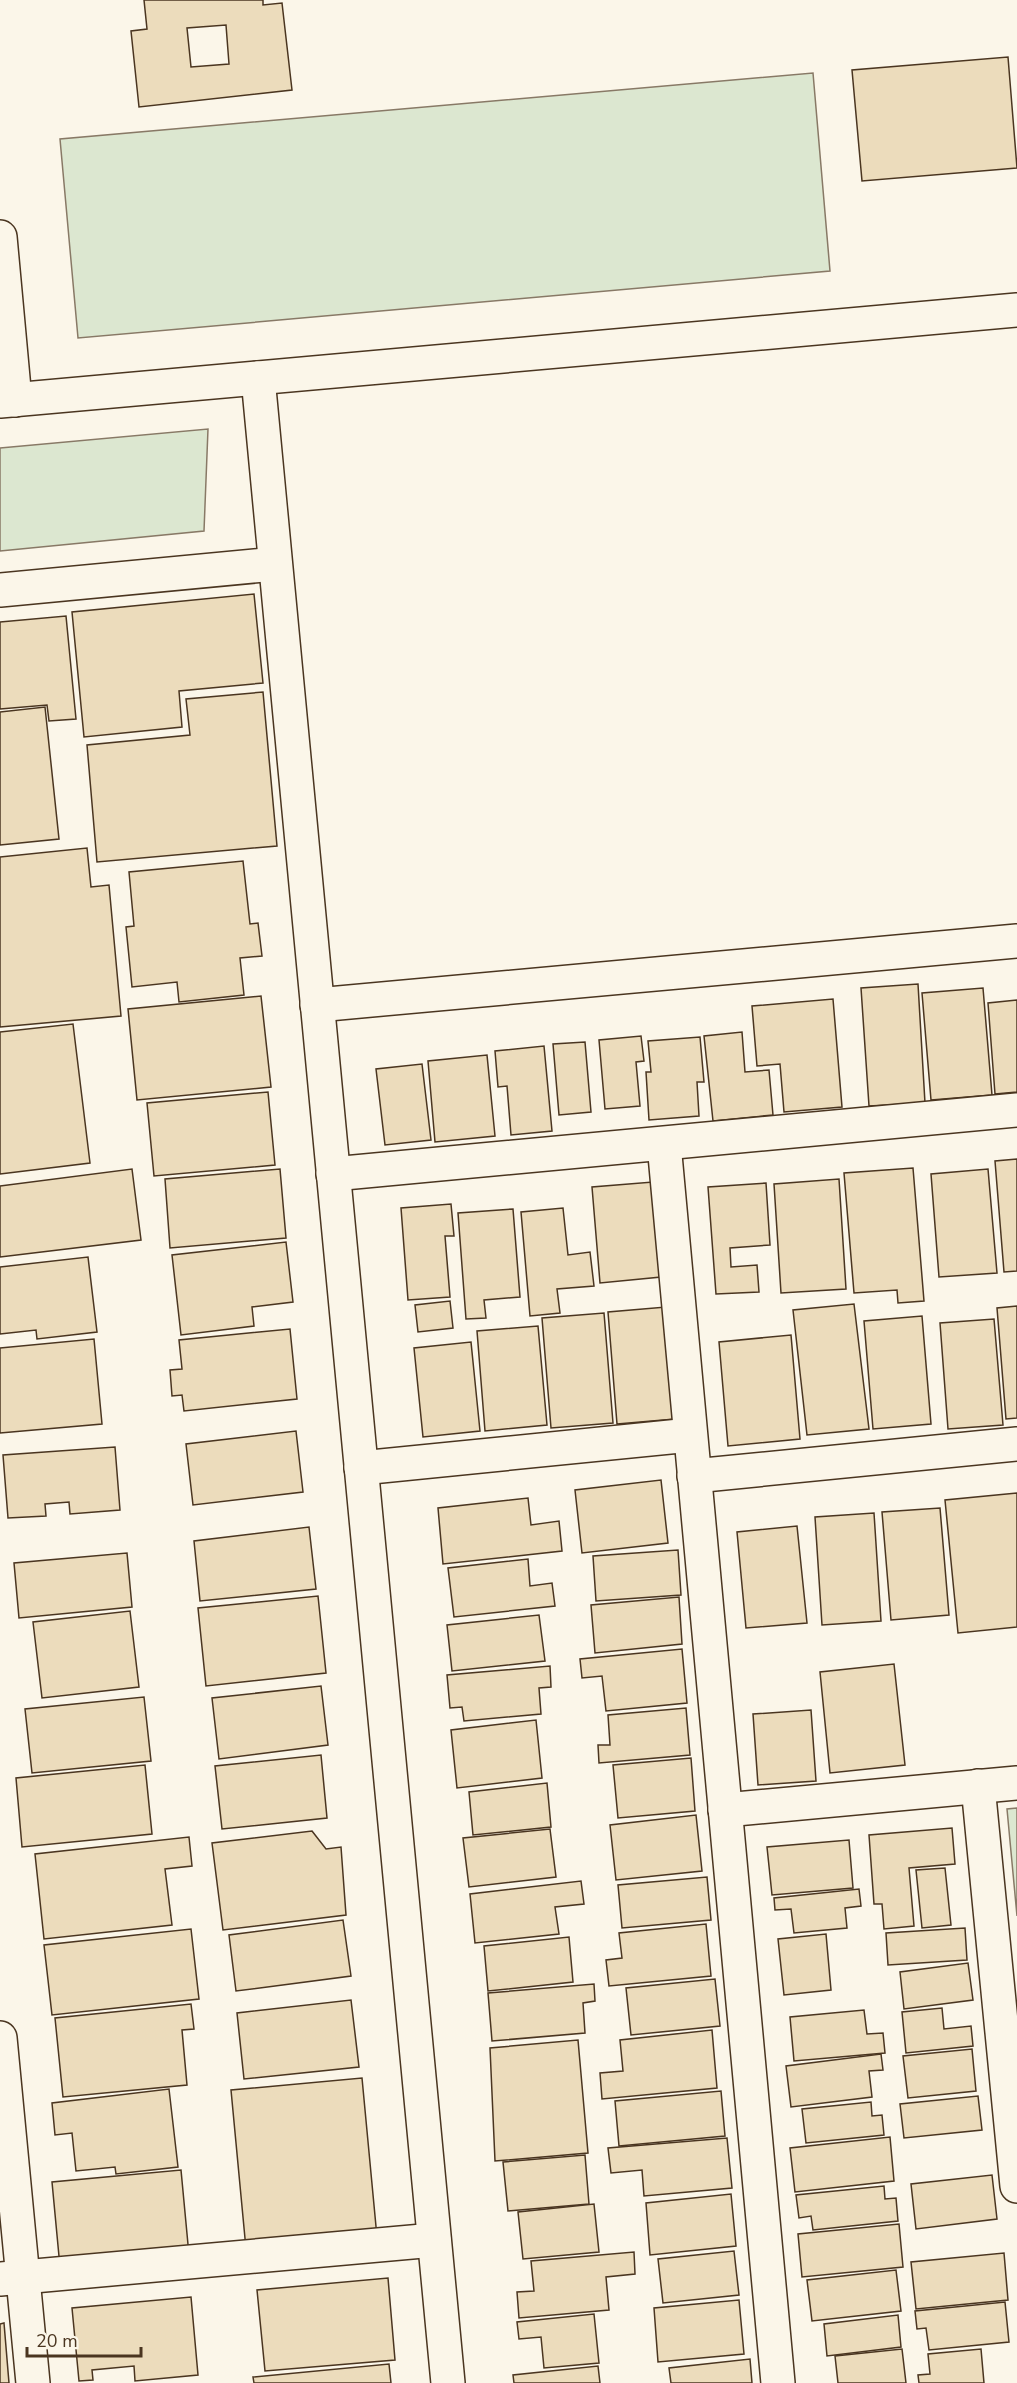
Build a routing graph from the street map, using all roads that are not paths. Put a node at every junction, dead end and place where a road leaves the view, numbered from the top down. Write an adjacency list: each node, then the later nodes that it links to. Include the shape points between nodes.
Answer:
1 (0, 237): 4 (street)
2 (1017, 310): 3 (street)
3 (258, 378): 4 (street); 5 (street)
4 (7, 400)
5 (275, 564): 6 (street); 8 (street)
6 (0, 590)
7 (1017, 941): 8 (street)
8 (317, 1005): 11 (street)
9 (1017, 1110): 10 (street)
10 (664, 1144): 11 (street); 12 (street)
11 (333, 1174): 14 (street)
12 (690, 1435): 14 (street); 15 (street)
13 (1017, 1444): 15 (street)
14 (361, 1468): 21 (street)
15 (694, 1476): 18 (street)
16 (1017, 1783): 17 (street)
17 (978, 1786): 18 (street); 20 (street)
18 (725, 1810): 25 (street)
19 (0, 2038): 22 (street)
20 (1017, 2186)
21 (434, 2241): 22 (street); 24 (street)
22 (11, 2278): 23 (street)
23 (33, 2383)
24 (448, 2383)
25 (778, 2383)

